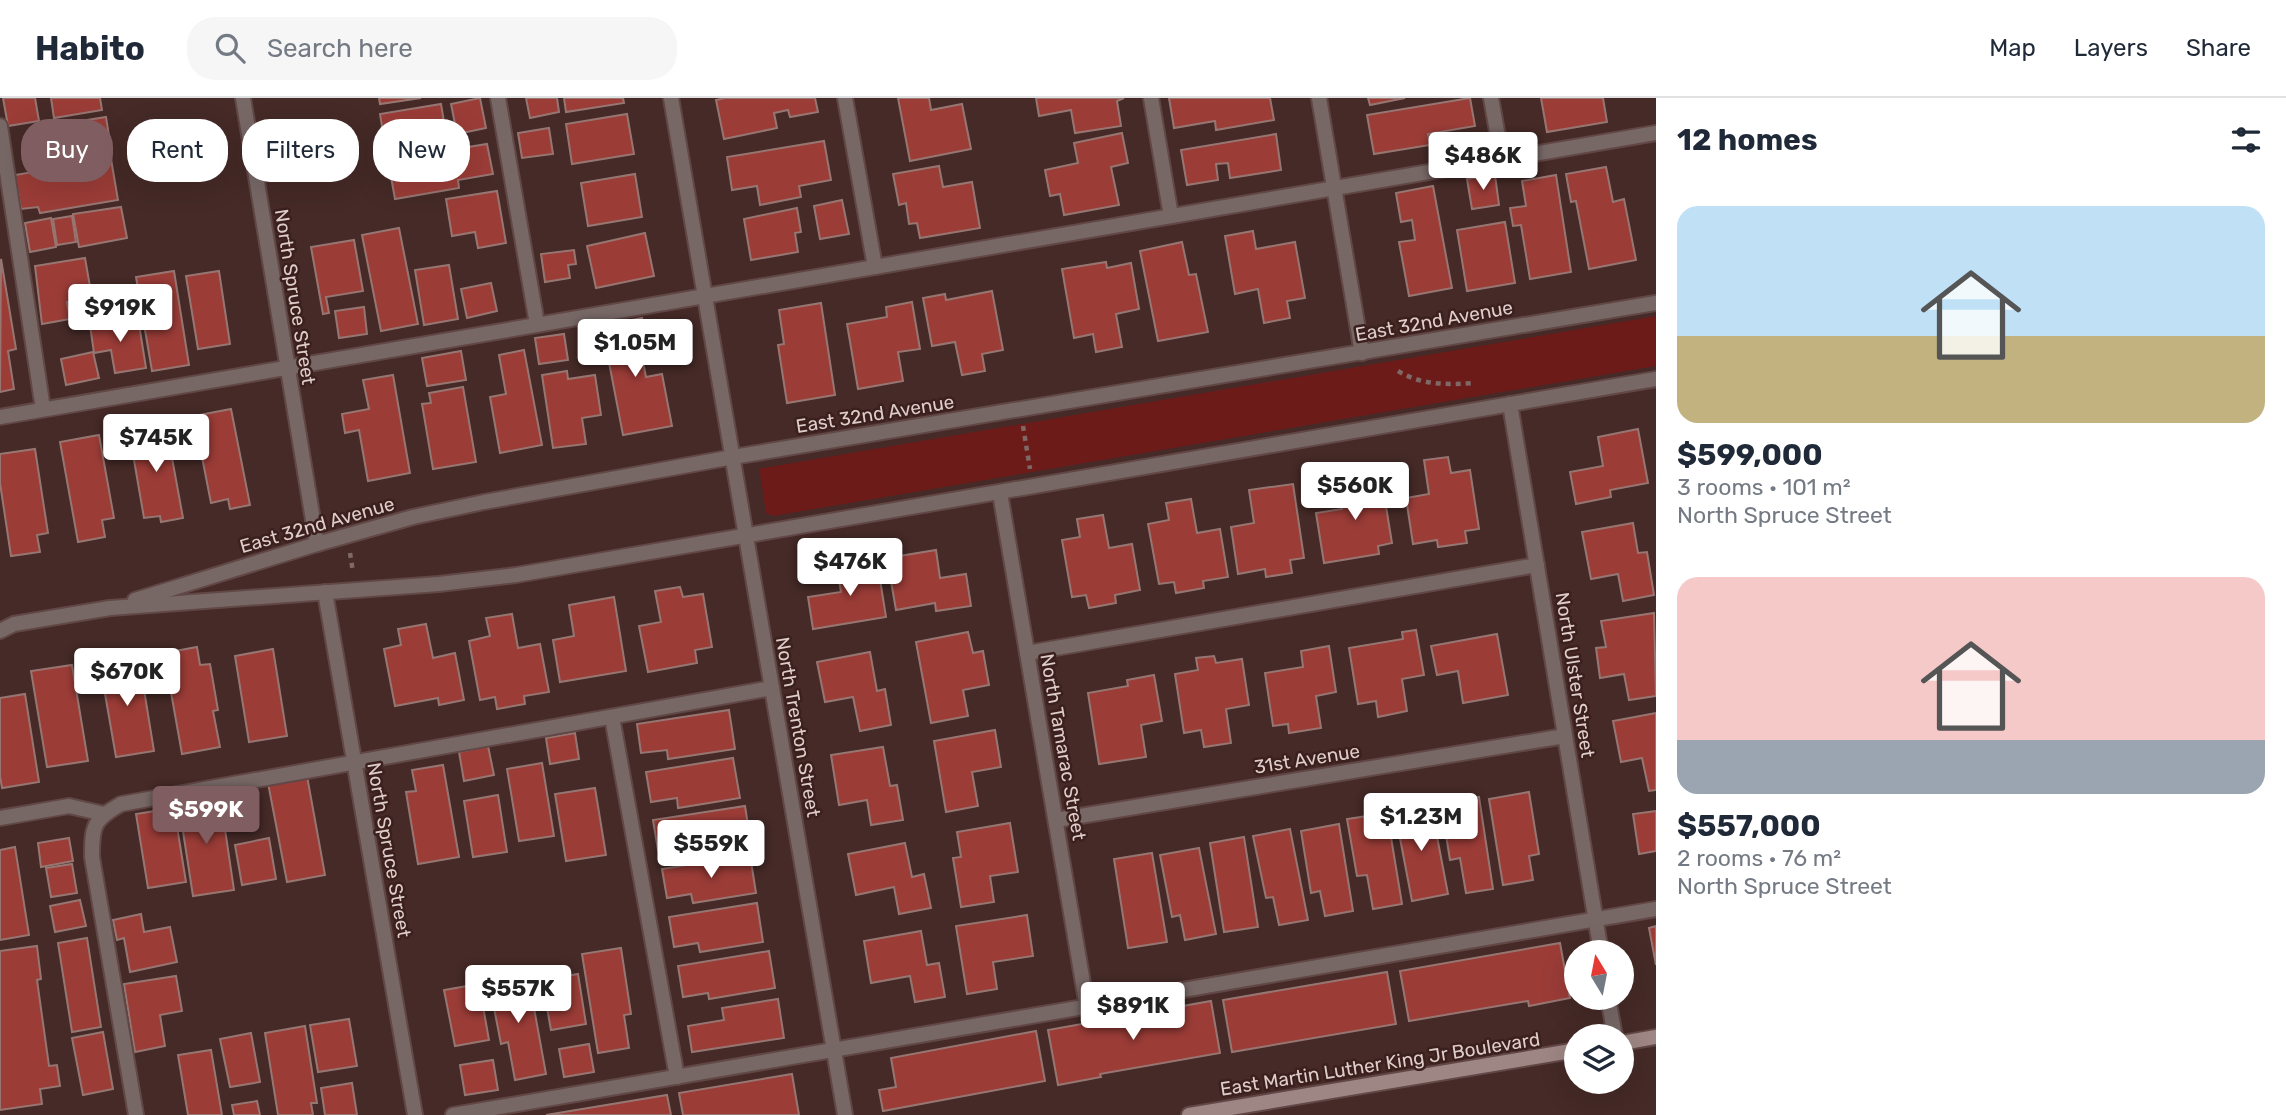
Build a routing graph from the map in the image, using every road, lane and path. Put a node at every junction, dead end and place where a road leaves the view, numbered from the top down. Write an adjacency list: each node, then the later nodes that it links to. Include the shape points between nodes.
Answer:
1 (243, 98): 18 (street, North Spruce Street)
2 (498, 98): 16 (street)
3 (671, 98): 14 (street, North Trenton Street)
4 (845, 98): 13 (street)
5 (1151, 98): 12 (street)
6 (1319, 98): 11 (street)
7 (1491, 98): 10 (street)
8 (0, 126): 23 (street)
9 (1656, 133): 10 (street)
10 (1502, 159): 11 (street)
11 (1334, 188): 12 (street); 17 (street)
12 (1171, 216): 13 (street)
13 (875, 267): 14 (street)
14 (705, 296): 16 (street); 26 (street, North Trenton Street)
15 (1656, 303): 17 (street, East 32nd Avenue)
16 (537, 324): 18 (street)
17 (1362, 353): 26 (street, East 32nd Avenue)
18 (288, 367): 23 (street); 30 (street, North Spruce Street)
19 (1398, 371): 21 (path, via 1427,383)
20 (1656, 379): 22 (street, East 32nd Avenue)
21 (1473, 383)
22 (1510, 404): 28 (street, East 32nd Avenue); 32 (street, North Ulster Street)
23 (43, 409): 24 (street)
24 (0, 416)
25 (1023, 425): 27 (path)
26 (733, 457): 29 (street, North Trenton Street); 30 (street, East 32nd Avenue, via 484,502)
27 (1030, 470)
28 (1000, 493): 29 (street, East 32nd Avenue); 38 (street, North Tamarac Street)
29 (746, 535): 34 (street, East 32nd Avenue, via 516,575); 39 (street, North Trenton Street)
30 (317, 544): 35 (street, East 32nd Avenue)
31 (349, 549): 33 (path)
32 (1537, 565): 38 (street); 41 (street, North Ulster Street)
33 (354, 573)
34 (325, 592): 35 (street, East 32nd Avenue); 42 (street, North Spruce Street)
35 (110, 608): 36 (street, East 32nd Avenue)
36 (7, 623): 37 (street, East 32nd Avenue)
37 (0, 631)
38 (1027, 653): 45 (street, North Tamarac Street)
39 (772, 688): 40 (street); 52 (street, North Trenton Street)
40 (611, 717): 42 (street); 54 (street)
41 (1565, 736): 45 (street, 31st Avenue); 47 (street, North Ulster Street)
42 (354, 762): 43 (street, via 121,804); 56 (street, North Spruce Street)
43 (104, 814): 44 (street, via 69,806); 55 (street, via 92,830 92,857)
44 (0, 818)
45 (1056, 820): 49 (street, North Tamarac Street)
46 (1656, 909): 47 (street)
47 (1595, 920): 48 (street, North Ulster Street); 49 (street)
48 (1599, 940)
49 (1087, 1007): 52 (street)
50 (1656, 1037): 51 (main road)
51 (1634, 1040)
52 (834, 1050): 54 (street); 58 (street, North Trenton Street)
53 (1564, 1052): 59 (main road, East Martin Luther King Jr Boulevard)
54 (677, 1077): 57 (street)
55 (136, 1115)
56 (415, 1115)
57 (453, 1115)
58 (845, 1115)
59 (1189, 1115)

